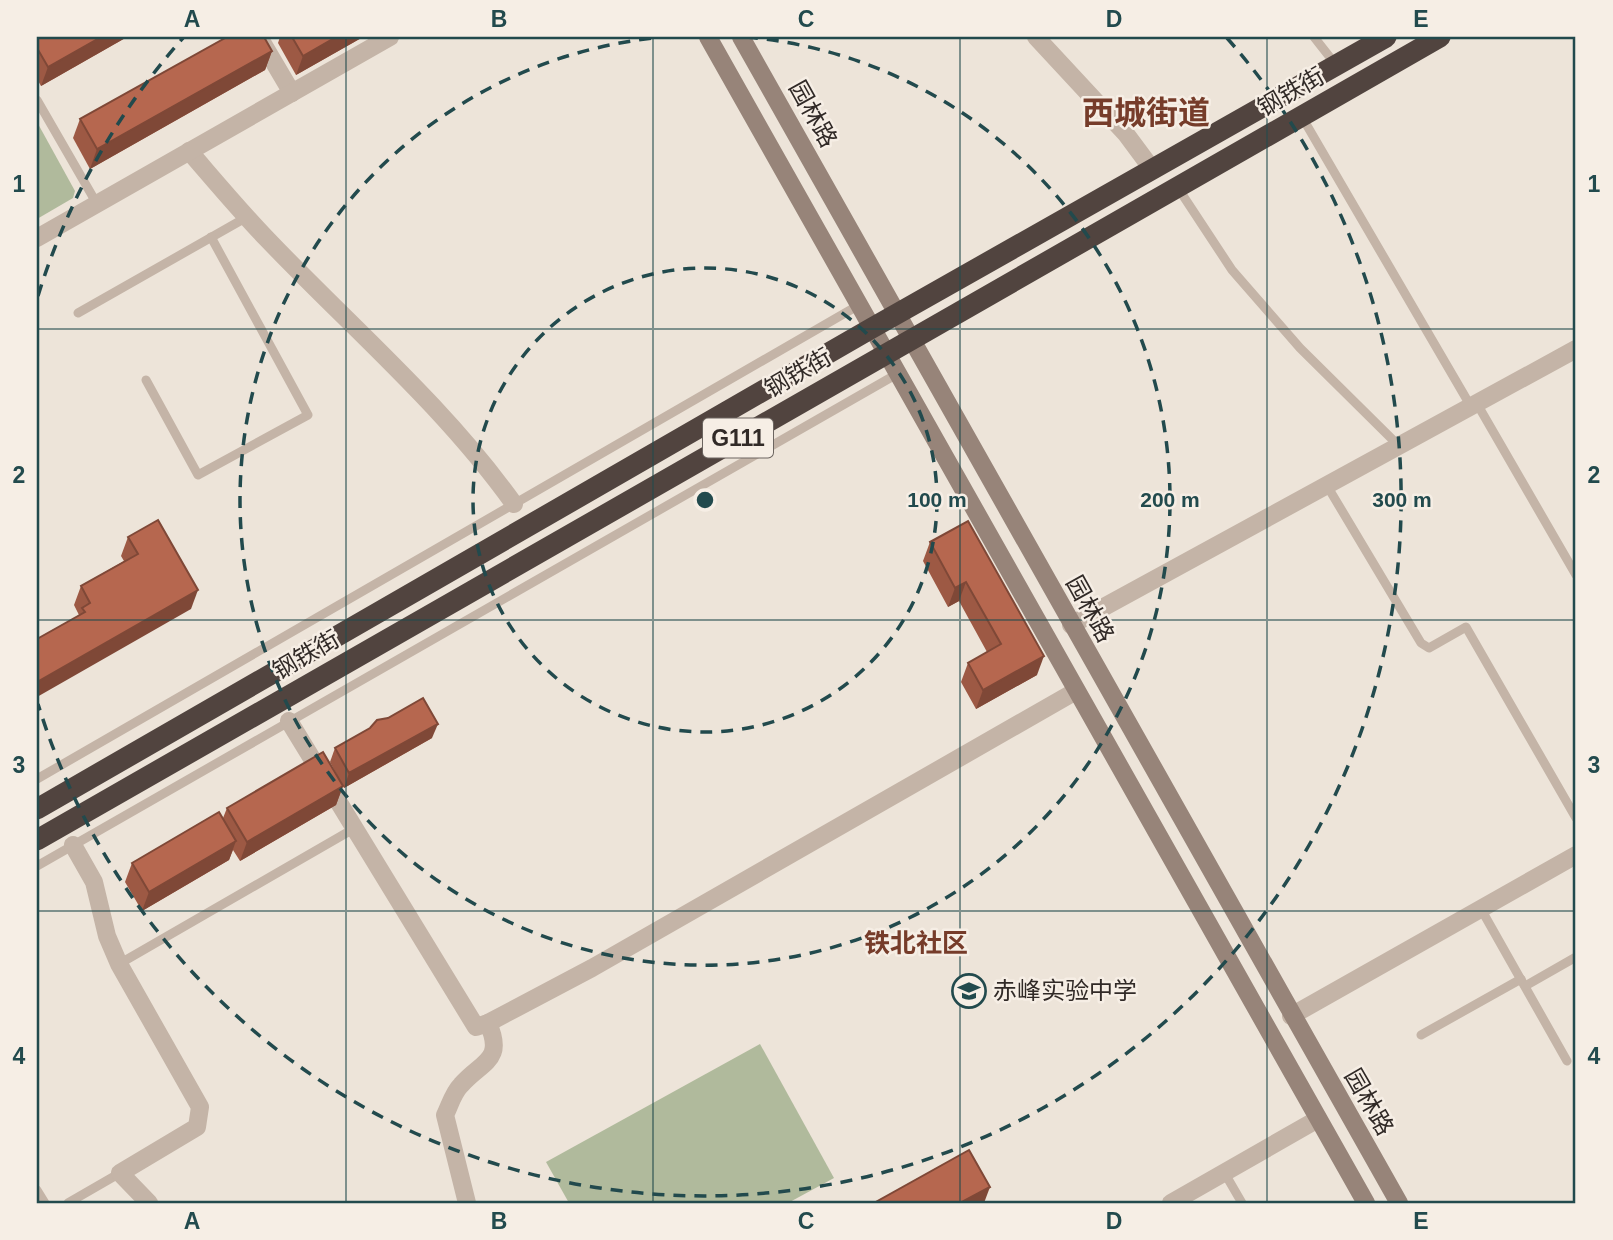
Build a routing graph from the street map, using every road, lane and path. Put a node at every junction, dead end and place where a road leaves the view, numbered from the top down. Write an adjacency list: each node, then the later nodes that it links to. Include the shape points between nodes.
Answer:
1 (259, 37): 10 (street)
2 (390, 37): 10 (street)
3 (708, 37): 20 (street)
4 (741, 37): 22 (street, 园林路)
5 (1036, 37): 14 (street, via 1126,134)
6 (1314, 37): 9 (lane)
7 (1387, 37): 9 (highway, 钢铁街)
8 (1440, 37): 12 (highway, 钢铁街 / G111)
9 (1336, 65): 14 (highway, 钢铁街)
10 (292, 93): 13 (street)
11 (37, 100): 16 (lane)
12 (1302, 116): 15 (highway, 钢铁街 / G111); 29 (lane)
13 (189, 151): 16 (street); 17 (street)
14 (1152, 169): 22 (highway, 钢铁街)
15 (1177, 187): 24 (highway, 钢铁街 / G111); 30 (lane, via 1232,270 1300,348)
16 (97, 204): 19 (street)
17 (247, 217): 18 (lane); 32 (street, via 432,404)
18 (211, 237): 21 (lane); 28 (lane, via 308,415 198,475)
19 (37, 238)
20 (859, 305): 23 (street); 32 (lane)
21 (78, 313)
22 (897, 314): 23 (highway, 钢铁街); 24 (street, 园林路)
23 (872, 328): 26 (street); 38 (highway, 钢铁街)
24 (911, 339): 26 (highway, 钢铁街 / G111); 34 (street, 园林路)
25 (1576, 349): 29 (street)
26 (886, 353): 27 (street); 41 (highway, 钢铁街 / G111)
27 (897, 374): 35 (street); 36 (lane)
28 (146, 380)
29 (1473, 403): 30 (street); 33 (lane)
30 (1398, 445): 31 (street)
31 (1326, 484): 34 (street); 39 (lane, via 1422,643 1429,648 1466,627)
32 (514, 505): 37 (lane)
33 (1576, 575)
34 (1071, 625): 49 (street, 园林路)
35 (1076, 691): 50 (street); 53 (street)
36 (289, 721): 40 (street); 42 (lane)
37 (37, 779)
38 (39, 803)
39 (1576, 818)
40 (355, 828): 47 (lane); 50 (street, via 475,1027)
41 (37, 840)
42 (73, 845): 44 (lane); 47 (street, via 94,882)
43 (1576, 855): 45 (street)
44 (37, 866)
45 (1481, 909): 48 (lane); 49 (street)
46 (1576, 957): 48 (lane)
47 (119, 964): 55 (street, via 196,1099 201,1118 197,1127)
48 (1523, 983): 51 (lane); 52 (lane)
49 (1291, 1016): 64 (street, 园林路)
50 (488, 1023): 60 (street, via 496,1039 494,1055 460,1085 446,1115)
51 (1421, 1035)
52 (1567, 1061)
53 (1318, 1119): 54 (street); 63 (street)
54 (1224, 1172): 61 (street); 62 (lane)
55 (120, 1173): 58 (lane); 59 (street)
56 (37, 1190): 57 (lane)
57 (44, 1203)
58 (68, 1203)
59 (149, 1203)
60 (467, 1203)
61 (1171, 1203)
62 (1242, 1203)
63 (1366, 1203)
64 (1399, 1203)

